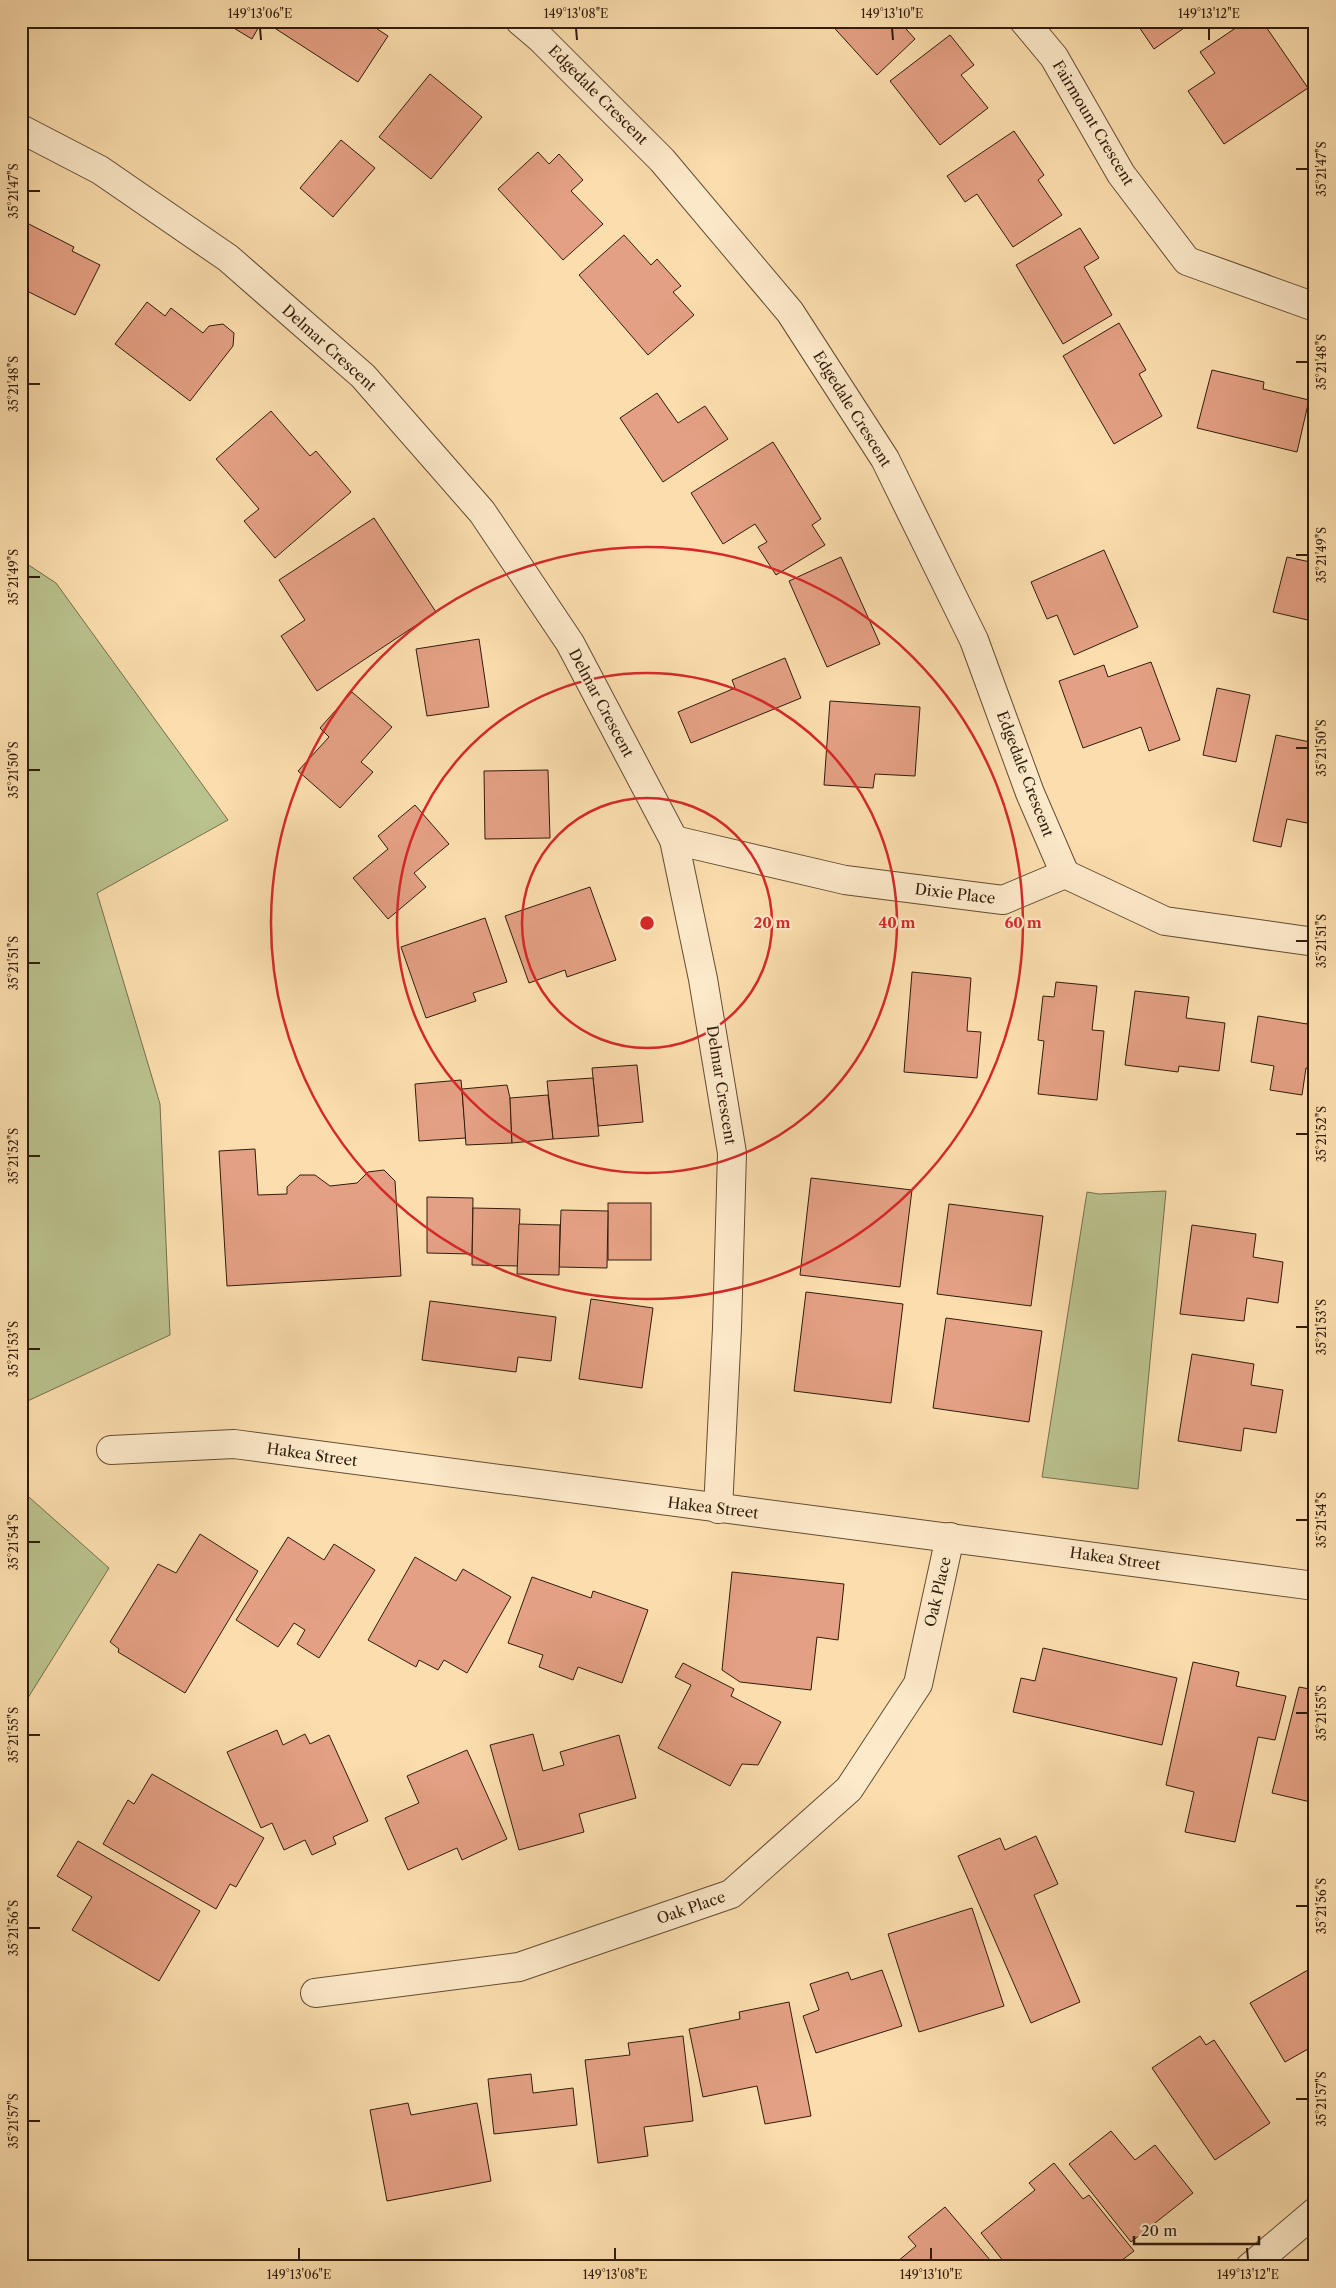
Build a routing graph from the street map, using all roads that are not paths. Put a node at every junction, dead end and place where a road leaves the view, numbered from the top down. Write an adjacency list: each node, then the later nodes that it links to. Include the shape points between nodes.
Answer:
1 (520, 21): 6 (street, Edgedale Crescent, via 662,160 752,266 790,312 880,451 974,640 1030,793)
2 (1024, 21): 4 (street, Fairmount Crescent, via 1054,57 1121,174 1187,261)
3 (21, 129): 5 (street, Delmar Crescent, via 100,170 228,258 364,376 482,512 570,644)
4 (1315, 307)
5 (674, 840): 6 (street, Dixie Place, via 845,880 1003,900); 9 (street, Delmar Crescent, via 704,979 732,1153)
6 (1065, 874): 7 (street, via 1165,921)
7 (1315, 942)
8 (111, 1450): 9 (street, Hakea Street, via 234,1444)
9 (718, 1509): 10 (street, Hakea Street)
10 (950, 1537): 11 (street, Hakea Street); 12 (street, Oak Place, via 918,1684 849,1789 731,1894 519,1967)
11 (1315, 1586)
12 (316, 1993)
13 (1315, 2212): 14 (street)
14 (1250, 2267)

